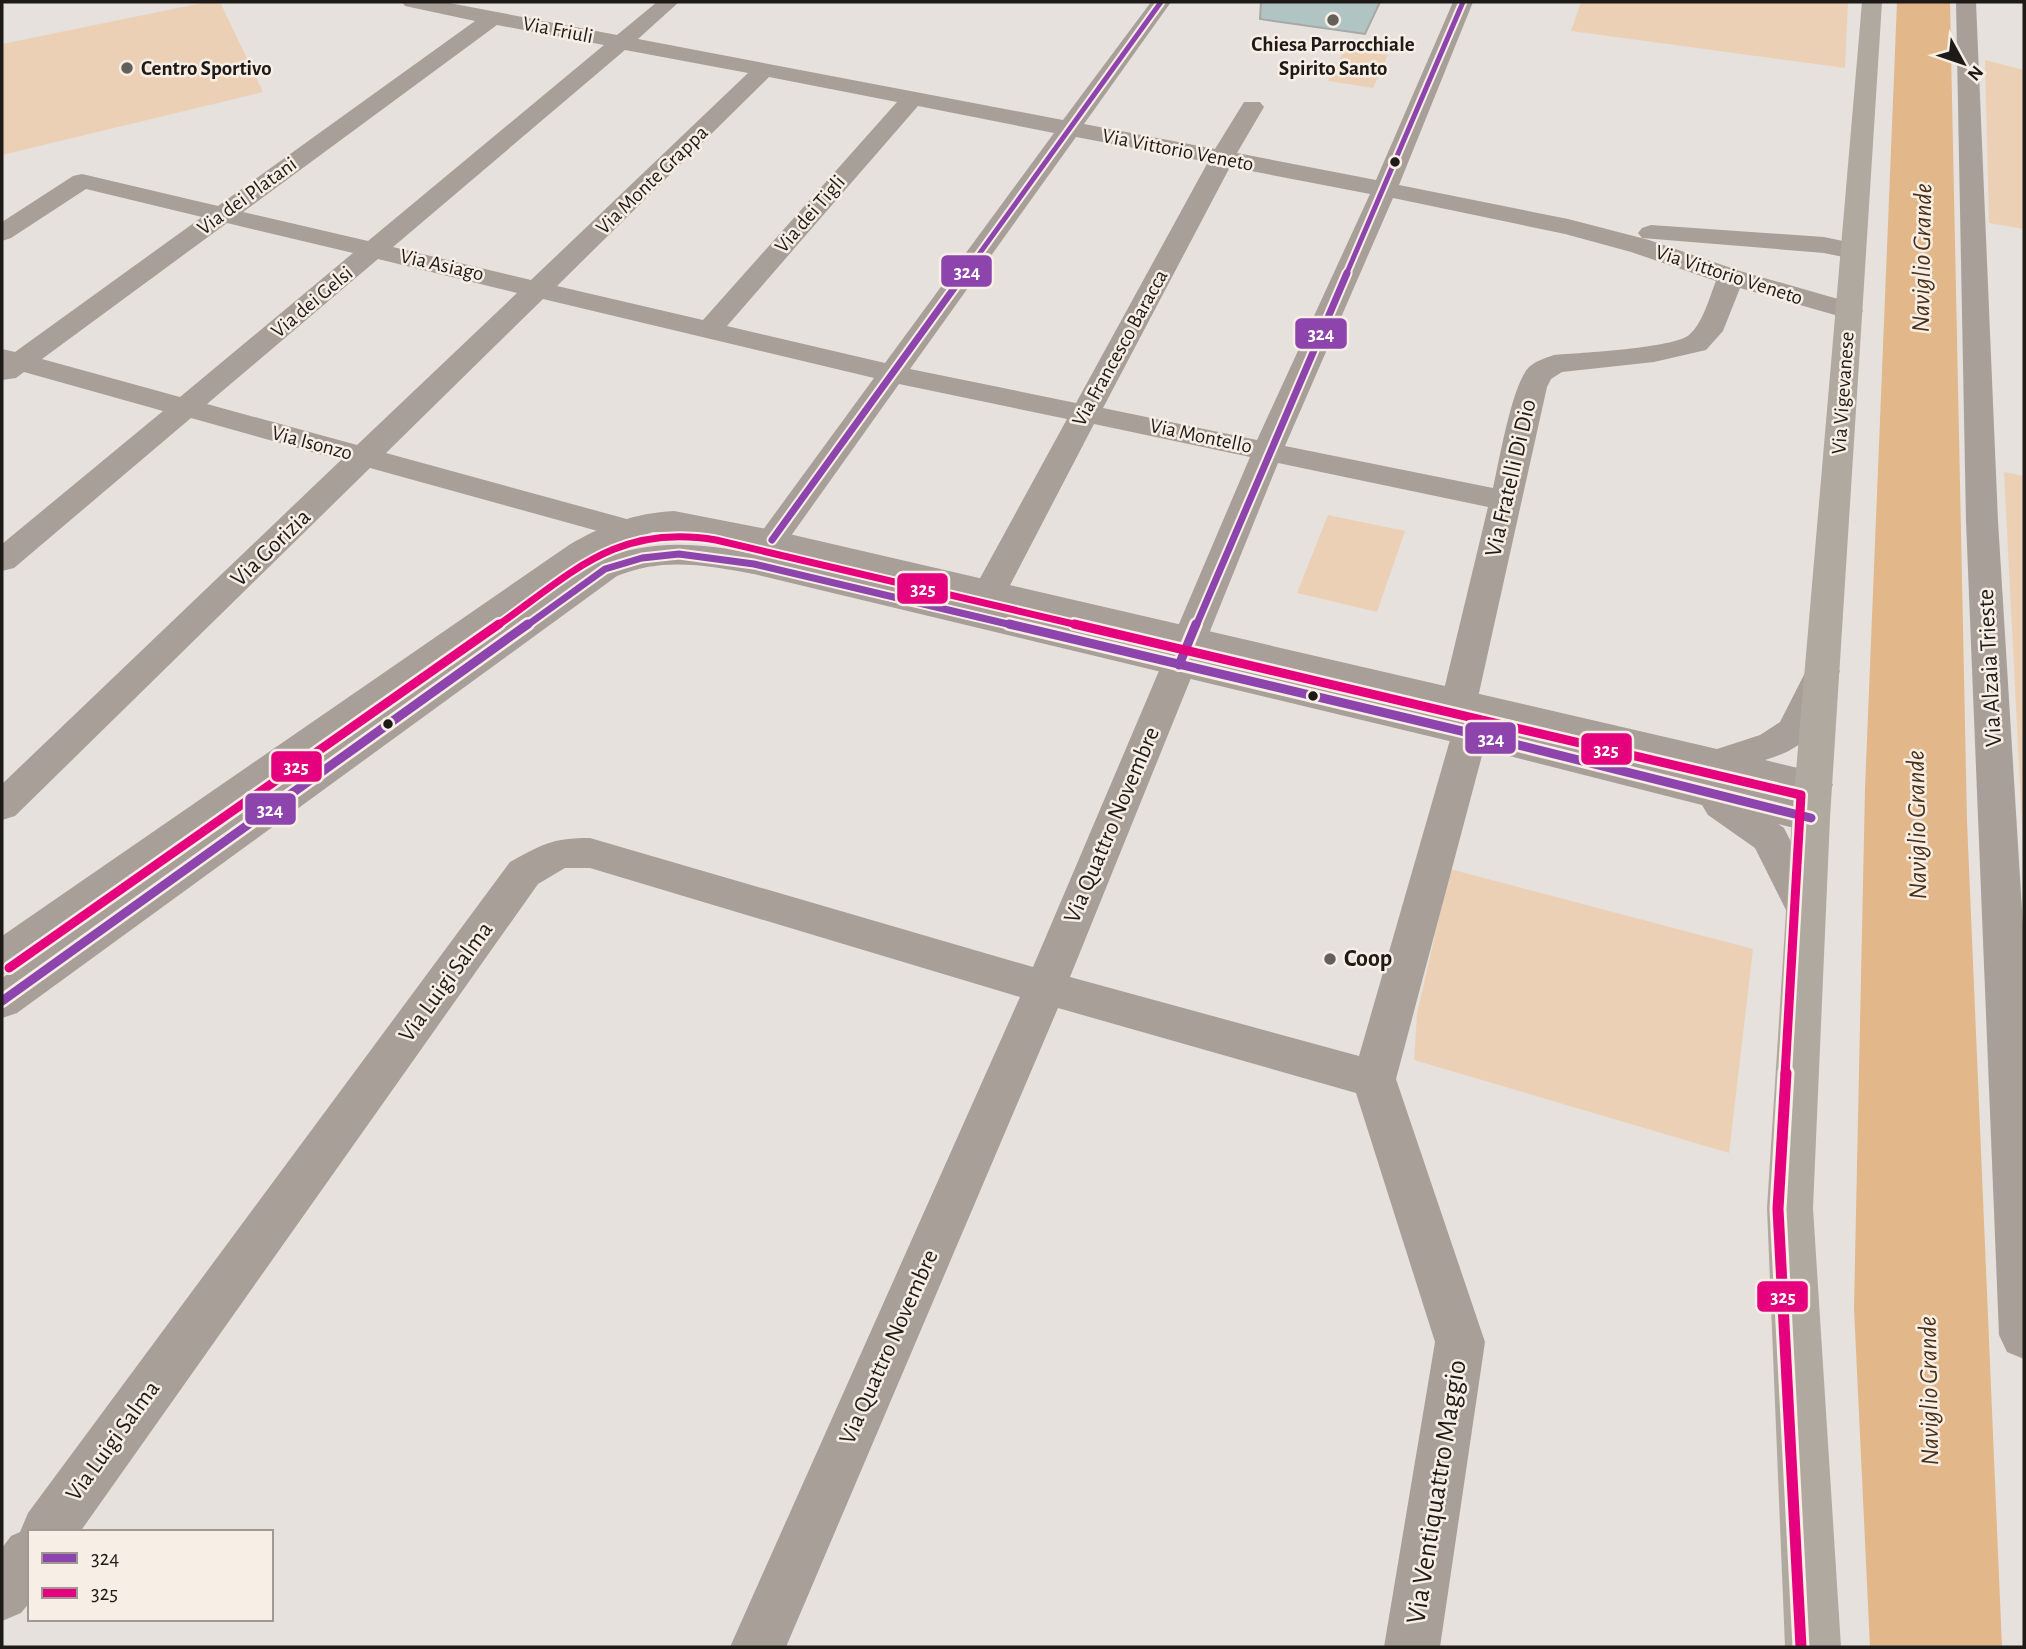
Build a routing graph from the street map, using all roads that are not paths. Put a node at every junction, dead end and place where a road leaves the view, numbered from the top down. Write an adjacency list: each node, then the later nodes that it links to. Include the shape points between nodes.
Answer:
1 (412, 2): 7 (street, Via Friuli)
2 (669, 2): 8 (street, Via dei Gelsi)
3 (1161, 2): 12 (street)
4 (1463, 2): 14 (street, Via Quattro Novembre)
5 (1872, 2): 19 (main road, Via Vigevanese)
6 (1966, 2): 46 (street, Via Alzaia Trieste, via 1982,521)
7 (494, 18): 8 (street, Via Friuli); 15 (street, Via dei Platani)
8 (622, 43): 9 (street, Via Vittorio Veneto); 18 (street, Via dei Gelsi)
9 (764, 70): 10 (street, Via Vittorio Veneto); 21 (street, Via Monte Grappa)
10 (912, 99): 12 (street, Via Vittorio Veneto); 23 (street, Via dei Tigli)
11 (1252, 107): 13 (street, Via Francesco Baracca)
12 (1068, 128): 13 (street, Via Vittorio Veneto); 25 (street)
13 (1222, 159): 14 (street, Via Vittorio Veneto); 27 (street, Via Francesco Baracca)
14 (1384, 189): 16 (street, Via Vittorio Veneto); 28 (street, Via Quattro Novembre)
15 (222, 213): 17 (street, Via Asiago, via 82,181); 18 (street, Via Asiago); 24 (street, Via dei Platani)
16 (1568, 227): 19 (street, Via Vittorio Veneto); 20 (street, Via Vittorio Veneto)
17 (2, 233)
18 (374, 249): 21 (street, Via Asiago); 26 (street, Via dei Gelsi)
19 (1853, 250): 22 (main road, Via Vigevanese)
20 (1731, 276): 22 (street, Via Vittorio Veneto); 30 (street, Via Fratelli Di Dio, via 1709,331 1696,344 1554,364 1539,374 1532,387)
21 (540, 289): 23 (street, Via Asiago); 29 (street, Via Gorizia)
22 (1849, 311): 36 (main road, Via Vigevanese)
23 (709, 330): 25 (street, Via Asiago)
24 (8, 365): 26 (street, Via Isonzo)
25 (894, 374): 27 (street, Via Montello); 32 (street)
26 (186, 408): 29 (street, Via Isonzo); 33 (street, Via dei Gelsi)
27 (1085, 412): 28 (street, Via Montello); 34 (street, Via Francesco Baracca)
28 (1268, 450): 30 (street, Via Montello); 35 (street, Via Quattro Novembre)
29 (366, 457): 31 (street, Via Isonzo); 41 (street, Via Gorizia)
30 (1507, 501): 37 (street, Via Fratelli Di Dio)
31 (622, 528): 32 (street, via 672,520); 43 (street, via 523,591)
32 (763, 552): 34 (street); 35 (street); 43 (street, via 673,551 640,556 605,569)
33 (2, 561)
34 (990, 591): 35 (street)
35 (1184, 652): 37 (street); 44 (street, Via Quattro Novembre)
36 (1822, 671): 38 (street, via 1794,730 1773,744); 40 (main road, Via Vigevanese)
37 (1464, 717): 38 (street); 39 (street); 45 (street)
38 (1717, 762): 40 (street)
39 (1682, 786): 40 (street); 42 (street, via 1731,810 1770,838)
40 (1813, 801): 42 (main road, Via Vigevanese)
41 (2, 806)
42 (1807, 911): 52 (main road, Via Vigevanese, via 1790,1208)
43 (4, 985)
44 (1045, 987): 45 (street, Via Luigi Salma); 47 (street, Via Luigi Salma, via 590,853 558,853 524,873); 50 (street, Via Quattro Novembre)
45 (1374, 1079): 51 (street, Via Ventiquattro Maggio, via 1460,1342)
46 (2024, 1335)
47 (48, 1530)
48 (28, 1558): 49 (street)
49 (2, 1594)
50 (758, 1647)
51 (1412, 1647)
52 (1813, 1647)

